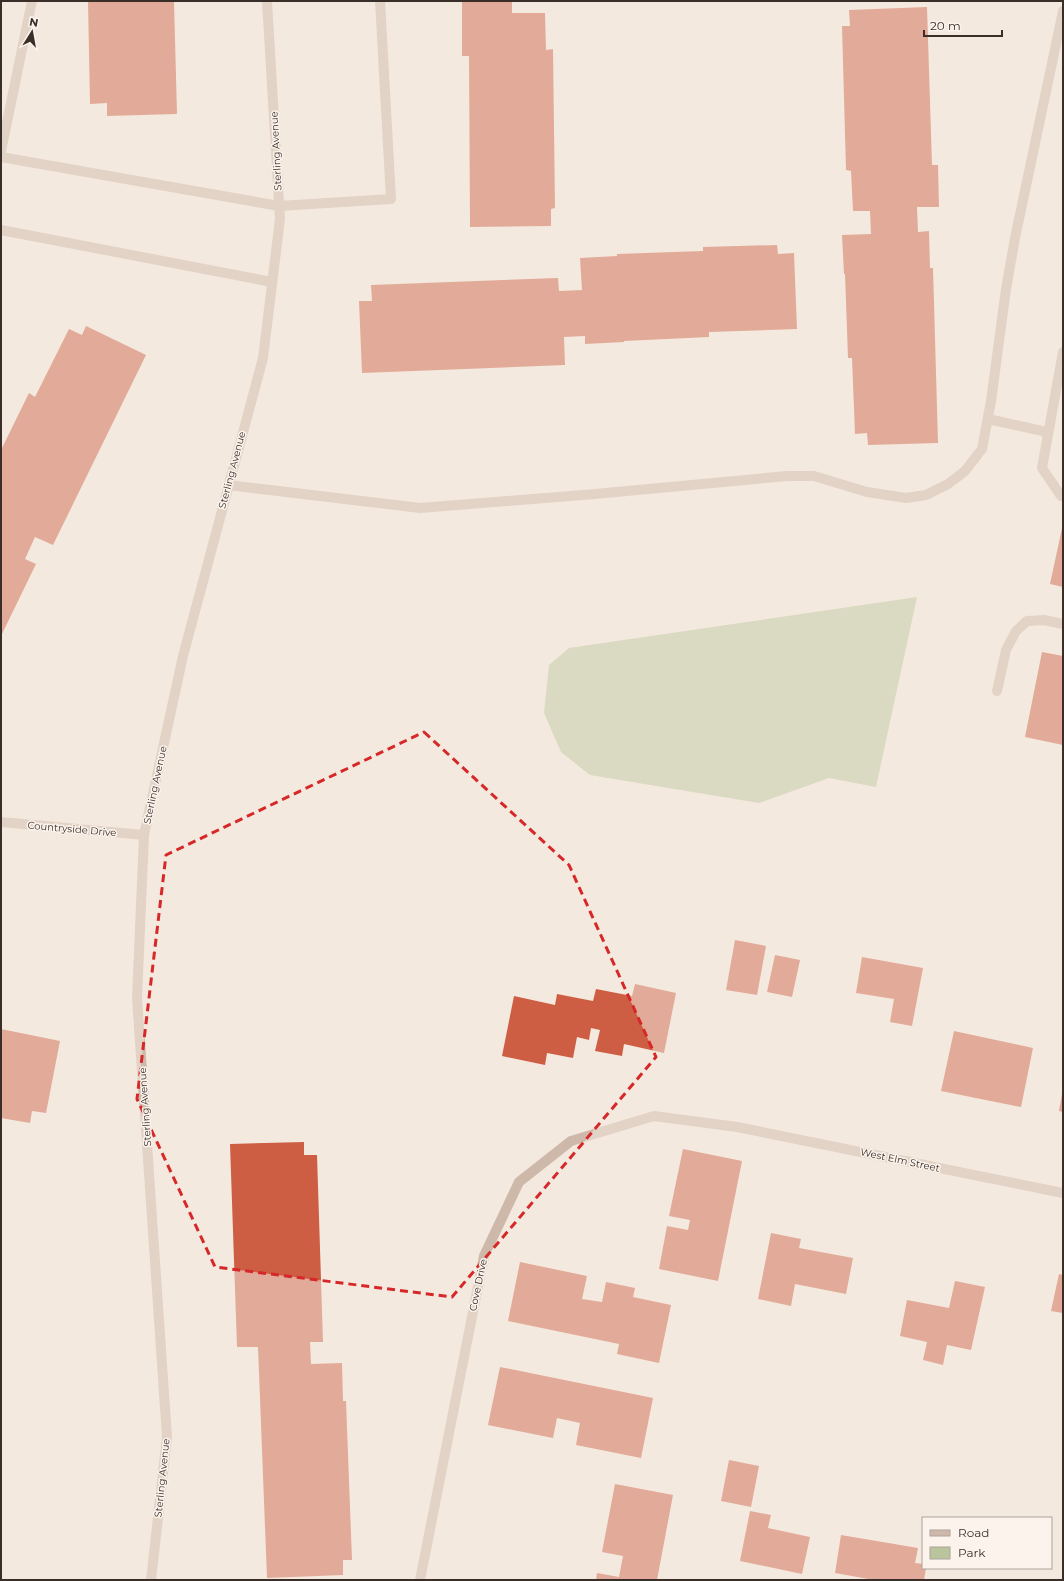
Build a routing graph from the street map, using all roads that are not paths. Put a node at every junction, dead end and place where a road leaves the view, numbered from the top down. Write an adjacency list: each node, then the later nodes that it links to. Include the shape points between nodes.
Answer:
1 (32, 1): 5 (street)
2 (267, 1): 7 (street, Sterling Avenue)
3 (380, 1): 7 (street, via 391,199)
4 (1063, 11): 11 (street, via 1015,238)
5 (1, 151)
6 (1, 157): 7 (street)
7 (279, 206): 9 (street, Sterling Avenue, via 280,219)
8 (1, 230): 9 (street)
9 (272, 282): 13 (street, Sterling Avenue, via 263,358)
10 (1062, 359): 12 (street)
11 (988, 419): 12 (street); 13 (street, via 982,449 965,471 948,484 926,495 906,498 867,492 814,476 787,476 420,508)
12 (1047, 432): 14 (street, via 1042,468)
13 (228, 485): 18 (street, Sterling Avenue, via 182,656)
14 (1063, 496)
15 (1063, 624): 16 (street, via 1044,620 1027,621 1016,631 1006,650)
16 (997, 690)
17 (1, 822): 18 (street, Countryside Drive)
18 (144, 835): 21 (street, Sterling Avenue, via 137,998 167,1438)
19 (737, 1127): 20 (street, West Elm Street); 22 (street, Cove Drive, via 654,1116 571,1141 519,1182 484,1256)
20 (1063, 1193)
21 (151, 1580)
22 (420, 1580)

